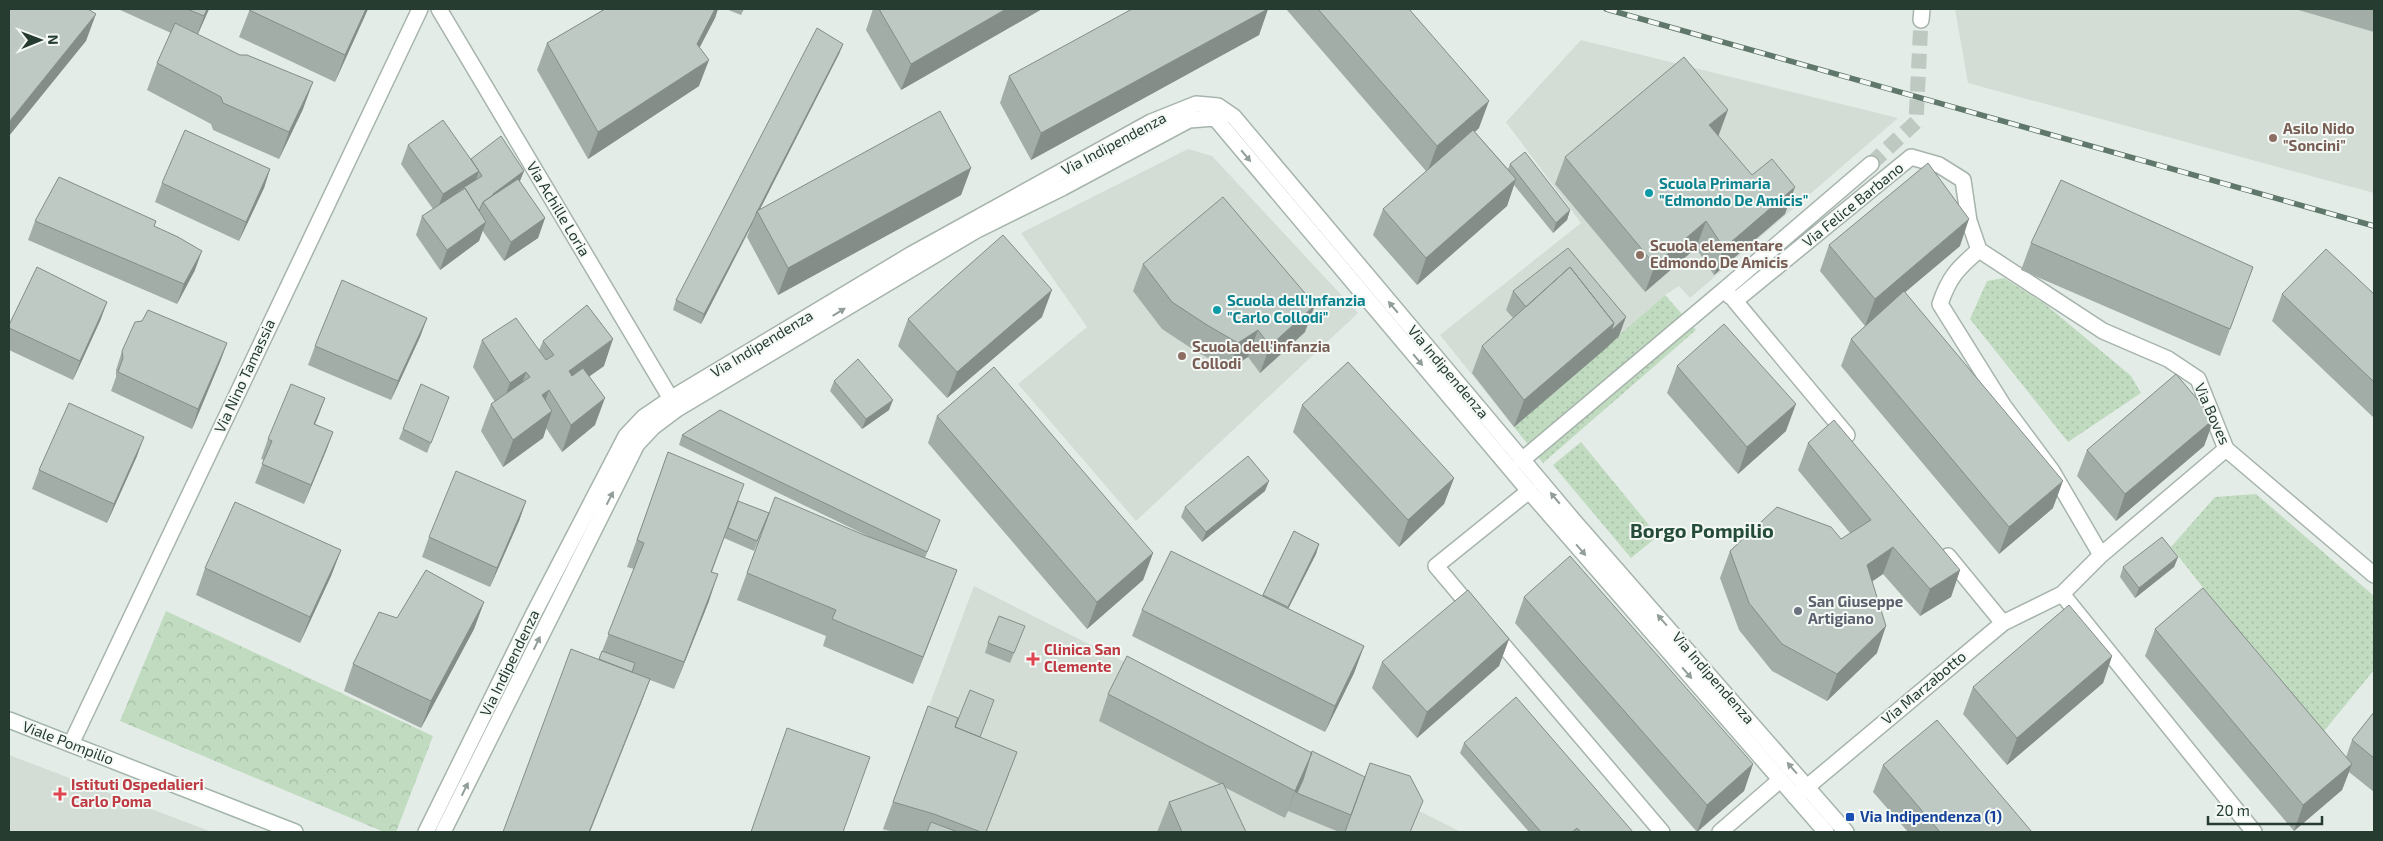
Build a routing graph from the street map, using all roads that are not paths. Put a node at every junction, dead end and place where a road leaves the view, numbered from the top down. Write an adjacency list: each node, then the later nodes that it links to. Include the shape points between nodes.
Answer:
1 (420, 9): 18 (street, Via Nino Tamassia)
2 (439, 9): 7 (street, Via Achille Loria)
3 (1871, 164): 5 (street)
4 (1979, 250): 6 (street, Via Felice Barbano, via 1969,221 1963,180 1939,165 1911,157); 9 (street, Via Boves, via 2103,331 2168,359 2198,379); 13 (street, via 1947,282 1940,304 2003,406 2052,472)
5 (1724, 290): 6 (street); 10 (street)
6 (1735, 301): 8 (street)
7 (675, 403): 10 (street, Via Indipendenza, one-way to 7, via 1234,117 1218,106 1196,104 1151,122 912,254); 11 (street, Via Indipendenza, one-way to 11, via 975,231 1189,120 1215,118); 23 (street, Via Indipendenza, via 644,417 626,436); 24 (street, Via Indipendenza, one-way to 7, via 637,444)
8 (1856, 447)
9 (2226, 449): 13 (street, Via Marzabotto); 14 (street, Via Boves)
10 (1522, 460): 20 (street, Via Indipendenza, one-way to 10)
11 (1529, 491): 19 (street, Via Indipendenza, one-way to 19); 25 (street, via 1436,566)
12 (1939, 546): 16 (street)
13 (2100, 555): 15 (street, Via Marzabotto)
14 (2374, 575)
15 (2062, 594): 16 (street, Via Marzabotto); 29 (street)
16 (2003, 622): 20 (street, Via Marzabotto)
17 (9, 720): 18 (street, Viale Pompilio)
18 (71, 744): 22 (street, Viale Pompilio)
19 (1780, 780): 21 (street, Via Indipendenza); 26 (street)
20 (1808, 786): 21 (street, Via Marzabotto); 28 (street, Via Indipendenza)
21 (1795, 797): 27 (street, Via Indipendenza)
22 (294, 832)
23 (426, 832)
24 (443, 832)
25 (1662, 832)
26 (1720, 832)
27 (1826, 832)
28 (1846, 832)
29 (2254, 832)

